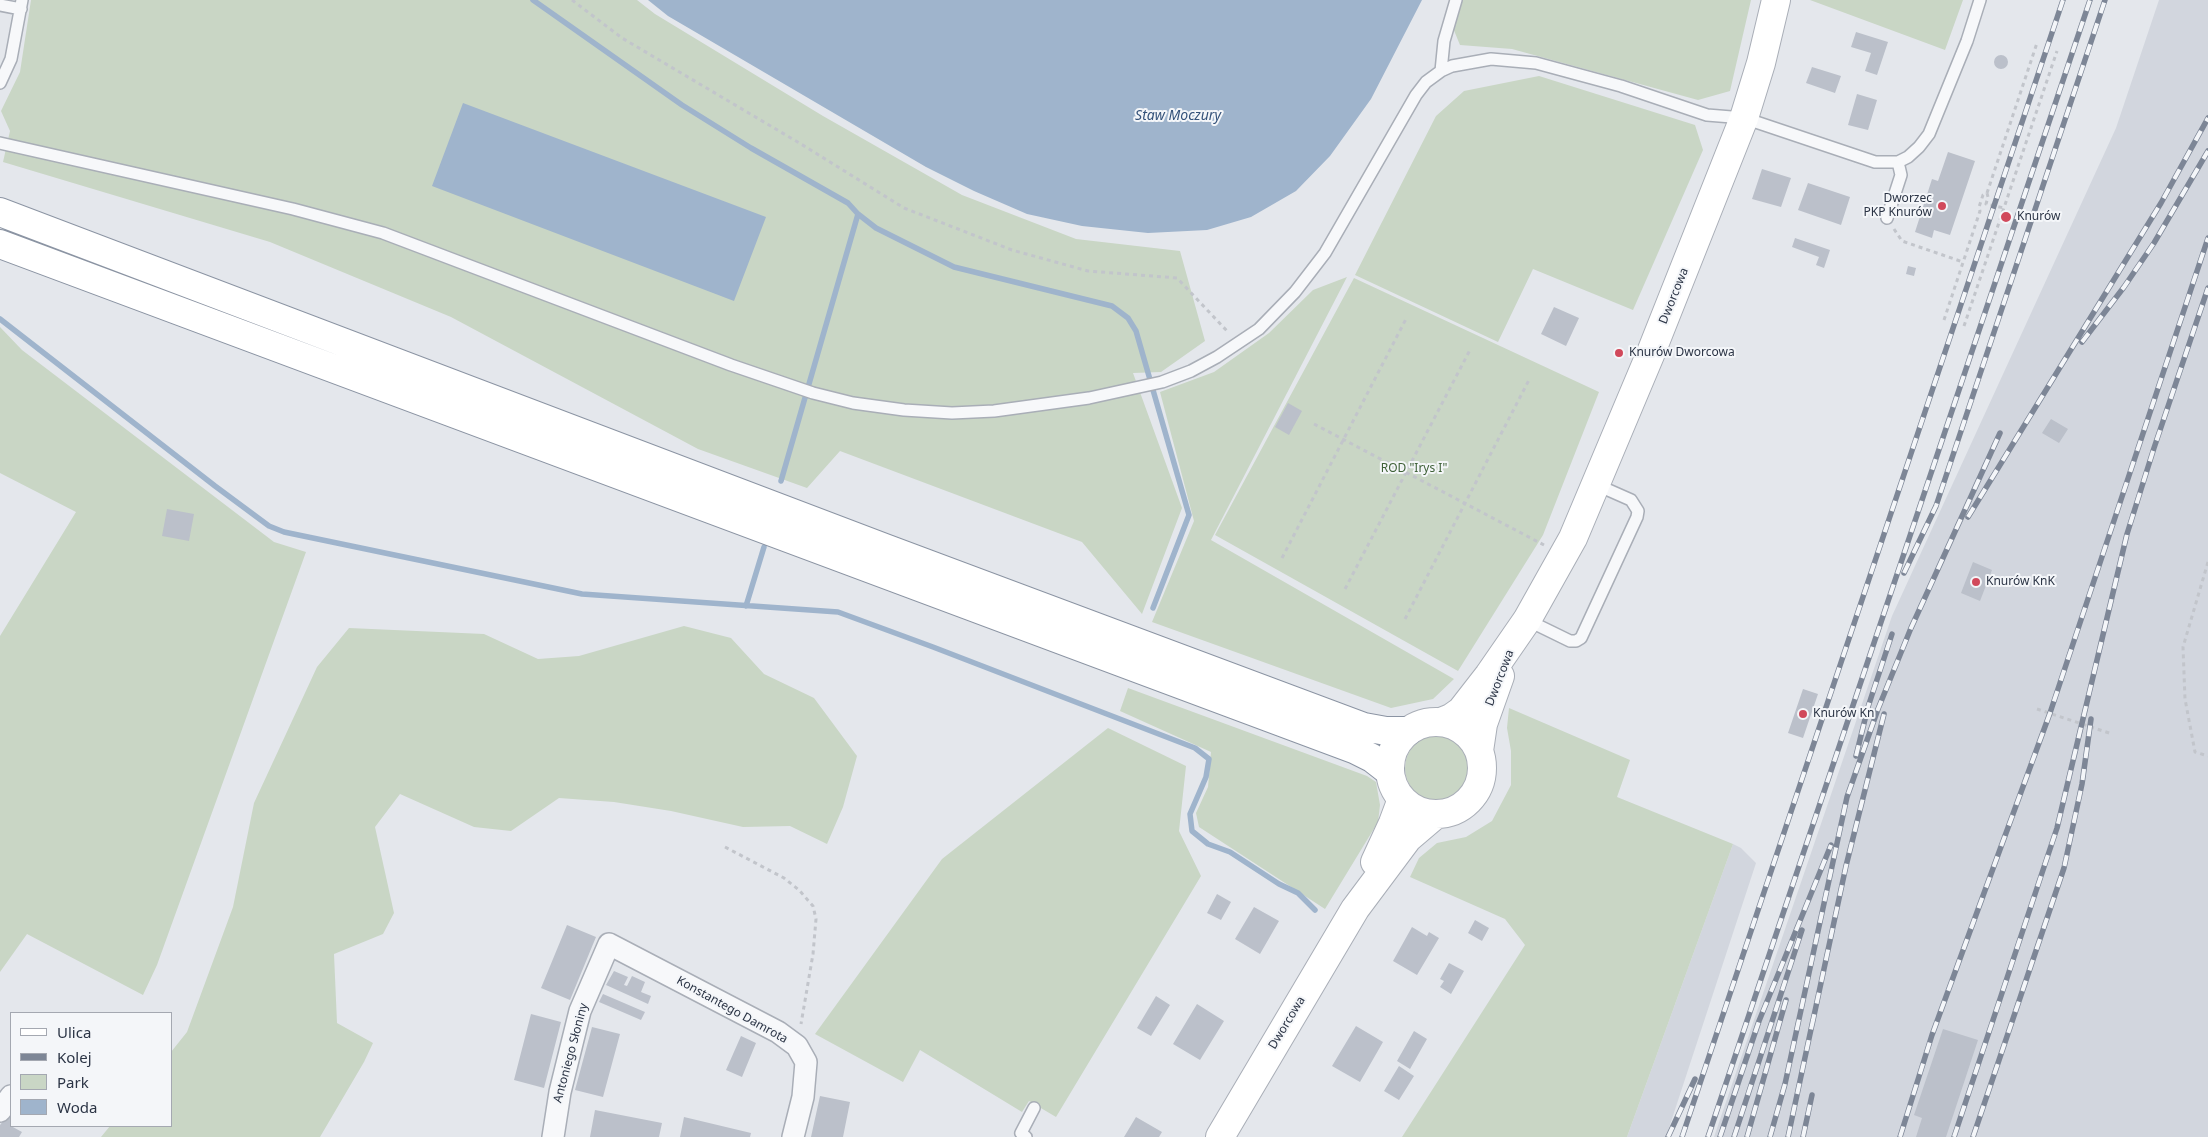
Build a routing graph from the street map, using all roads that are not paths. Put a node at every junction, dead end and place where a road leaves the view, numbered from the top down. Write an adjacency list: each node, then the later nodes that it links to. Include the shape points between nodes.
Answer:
1 (1456, 0): 6 (lane, via 1444,40)
2 (1776, 0): 8 (main road, Dworcowa, via 1762,63)
3 (1980, 0): 10 (lane, via 1950,86 1929,134 1908,157)
4 (21, 4): 5 (lane); 7 (lane, via 11,59)
5 (0, 5)
6 (1441, 71): 8 (lane, via 1471,61 1521,60 1621,86 1707,115); 9 (lane, via 1416,95 1308,277 1259,329 1192,371 1162,382 994,411 952,413 878,407 813,393 374,230)
7 (0, 83)
8 (1744, 118): 10 (lane, via 1875,162); 14 (main road, Dworcowa)
9 (0, 144)
10 (1898, 162): 12 (lane, via 1901,175)
11 (0, 212): 17 (main road, via 1355,724 1386,731)
12 (1887, 218)
13 (0, 244): 19 (main road, via 1356,750)
14 (1597, 485): 15 (main road, Dworcowa, via 1564,556); 15 (lane, via 1631,500 1638,511 1581,638 1570,641)
15 (1522, 628): 16 (main road, Dworcowa, via 1472,698 1456,715); 18 (main road, Dworcowa, via 1488,708)
16 (1441, 722): 17 (main road, via 1429,722); 18 (main road, via 1463,730)
17 (1408, 731): 19 (main road, via 1394,750)
18 (1479, 751): 21 (main road, via 1482,777 1477,790 1459,809)
19 (1390, 772): 20 (main road)
20 (1402, 799): 21 (main road, via 1420,812); 22 (main road, Dworcowa)
21 (1435, 815): 22 (main road, Dworcowa, via 1408,838)
22 (1355, 909): 30 (main road, Dworcowa)
23 (609, 944): 27 (street, Antoniego Słoniny, via 580,1011 560,1092); 28 (street, Konstantego Damrota, via 778,1032 797,1046 806,1062 803,1097)
24 (10, 1097): 26 (street)
25 (1034, 1108): 29 (lane, via 1020,1134)
26 (0, 1111)
27 (554, 1137)
28 (793, 1137)
29 (1026, 1137)
30 (1220, 1137)

